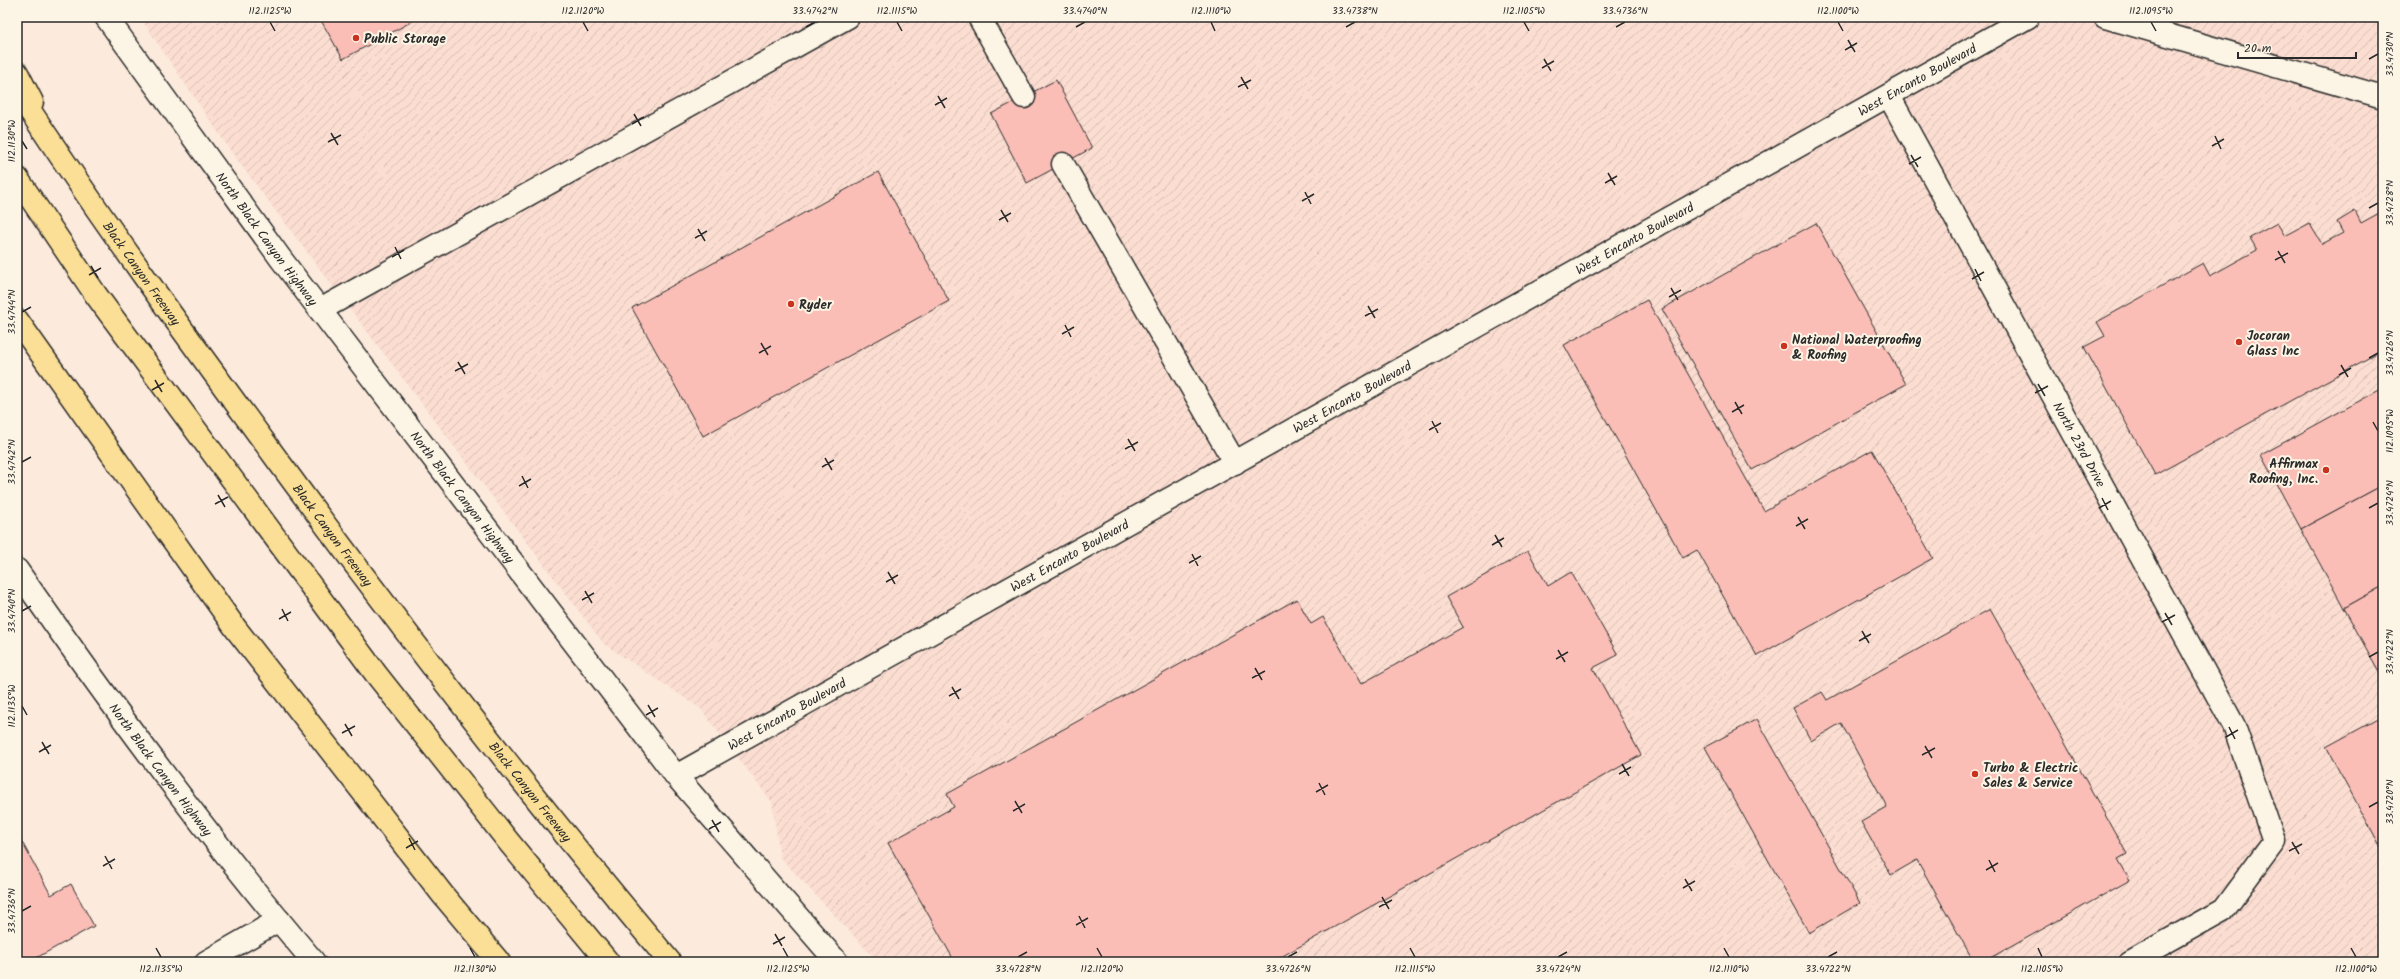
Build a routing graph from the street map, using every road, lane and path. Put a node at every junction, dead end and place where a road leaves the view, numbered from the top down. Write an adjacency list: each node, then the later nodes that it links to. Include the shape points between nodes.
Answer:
1 (106, 17): 14 (street, North Black Canyon Highway)
2 (848, 17): 14 (street)
3 (979, 17): 9 (street)
4 (2028, 17): 8 (street, West Encanto Boulevard)
5 (2104, 17): 10 (street)
6 (17, 73): 12 (highway)
7 (17, 91): 12 (highway, Black Canyon Freeway)
8 (1890, 96): 18 (street, West Encanto Boulevard); 28 (street, North 23rd Drive, via 2234,726 2274,842 2223,910)
9 (1024, 97)
10 (2383, 97)
11 (1063, 164): 18 (street)
12 (67, 167): 26 (highway, Black Canyon Freeway, via 207,365 357,568 496,748)
13 (17, 178): 25 (highway, via 96,295 376,674)
14 (320, 310): 20 (street, North Black Canyon Highway)
15 (17, 320): 17 (highway)
16 (17, 327): 17 (highway)
17 (50, 367): 24 (highway, via 236,629 443,895)
18 (1235, 463): 20 (street, West Encanto Boulevard)
19 (17, 570): 21 (street, North Black Canyon Highway, via 100,689)
20 (676, 776): 27 (street, North Black Canyon Highway)
21 (279, 920): 22 (street); 23 (street, North Black Canyon Highway)
22 (206, 962)
23 (314, 962)
24 (499, 962)
25 (608, 962)
26 (670, 962)
27 (837, 962)
28 (2130, 962)

